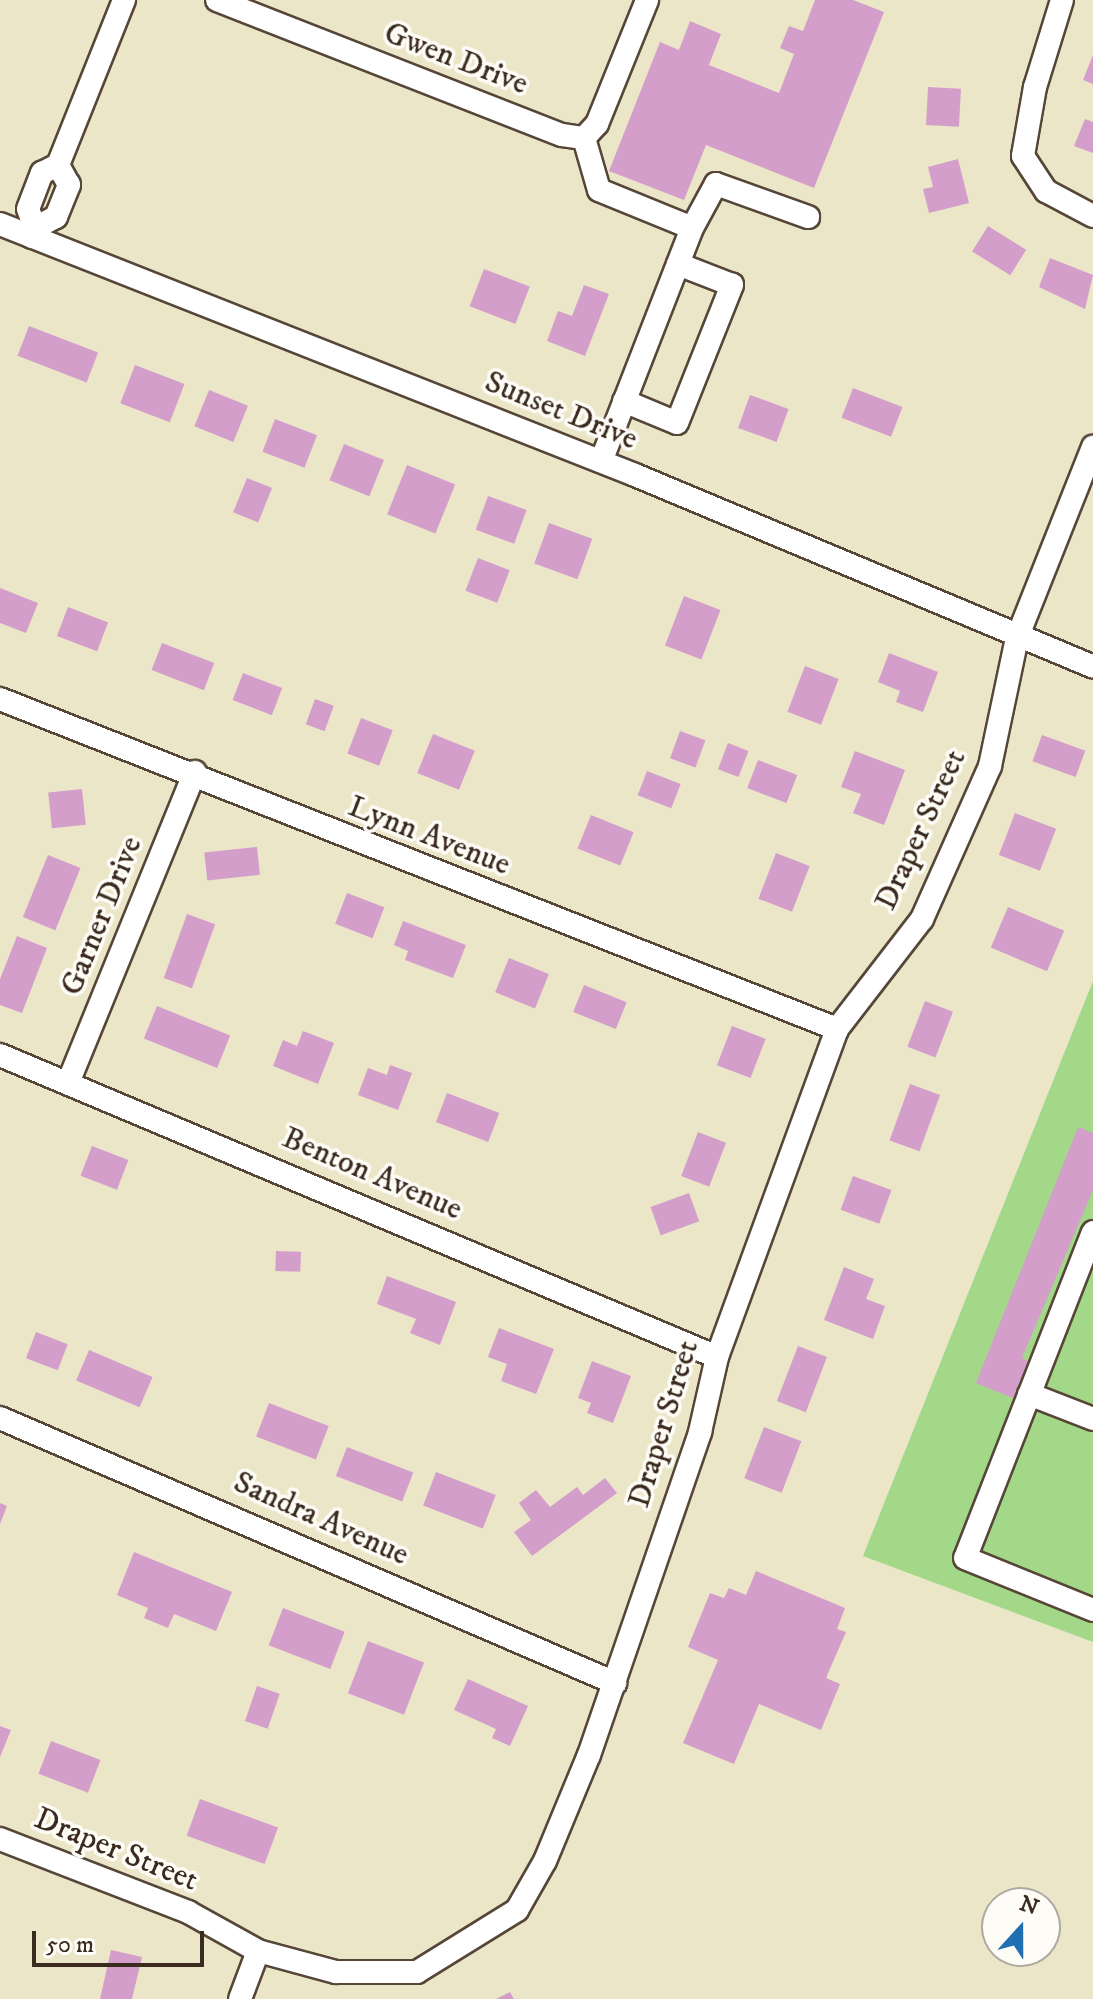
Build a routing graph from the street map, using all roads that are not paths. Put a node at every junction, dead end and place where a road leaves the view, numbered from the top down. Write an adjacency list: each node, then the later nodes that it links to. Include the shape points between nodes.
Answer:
1 (124, 0): 10 (street, via 58,165 42,173 28,209)
2 (217, 0): 5 (street, Gwen Drive, via 562,135)
3 (1062, 0): 6 (street, via 1035,87 1023,156 1046,191)
4 (644, 1): 5 (street, via 597,124)
5 (584, 138): 9 (street, via 599,190)
6 (1093, 216)
7 (808, 217): 9 (street, via 716,184)
8 (0, 224): 10 (street, Sunset Drive)
9 (692, 228): 11 (street)
10 (34, 232): 14 (street, Sunset Drive)
11 (678, 264): 12 (street); 12 (street, via 732,285 677,423)
12 (624, 401): 14 (street)
13 (1093, 447): 15 (street, Draper Street)
14 (601, 461): 15 (street, Sunset Drive)
15 (1017, 638): 16 (street, Sunset Drive); 19 (street, Draper Street, via 990,766 922,919)
16 (1093, 667)
17 (0, 699): 18 (street, Lynn Avenue)
18 (195, 772): 19 (street, Lynn Avenue, via 326,830); 21 (street, Garner Drive)
19 (837, 1029): 23 (street, Draper Street)
20 (0, 1055): 21 (street, Benton Avenue)
21 (68, 1083): 23 (street, Benton Avenue)
22 (1093, 1232): 24 (street)
23 (717, 1357): 28 (street, Draper Street, via 700,1432)
24 (1029, 1394): 26 (street); 27 (street, via 965,1558)
25 (0, 1418): 28 (street, Sandra Avenue)
26 (1093, 1419)
27 (1093, 1610)
28 (615, 1683): 30 (street, Draper Street, via 545,1861 517,1910 417,1972 336,1972)
29 (0, 1839): 30 (street, Draper Street, via 188,1912)
30 (258, 1951): 31 (street)
31 (240, 1999)

